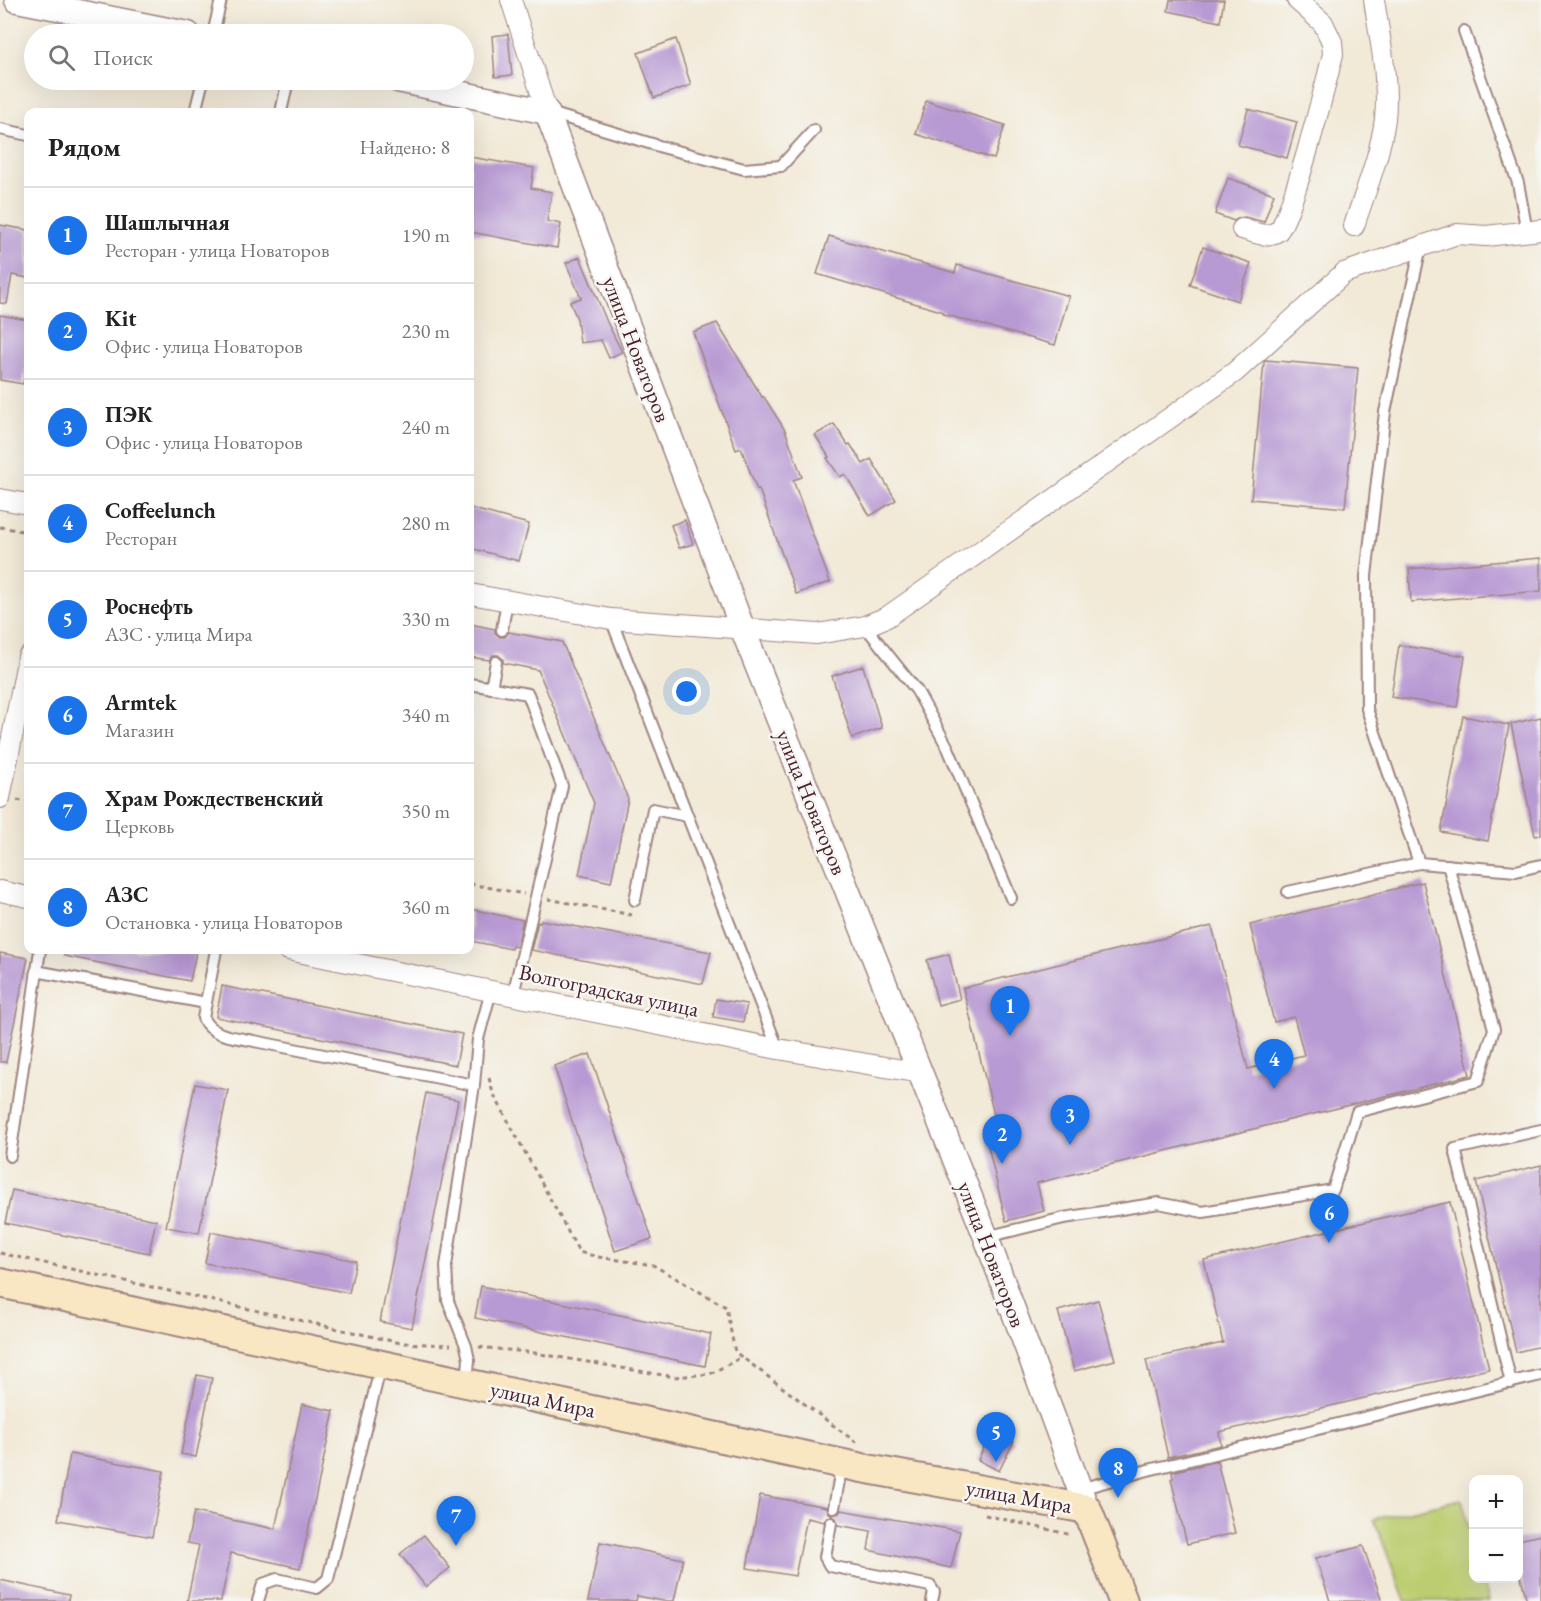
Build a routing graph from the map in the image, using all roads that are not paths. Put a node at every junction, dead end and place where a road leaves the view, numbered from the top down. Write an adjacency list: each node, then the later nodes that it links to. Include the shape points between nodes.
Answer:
1 (17, 0): 6 (street)
2 (220, 0): 7 (lane)
3 (511, 0): 14 (street, улица Новаторов)
4 (1297, 0): 19 (street, via 1323,23 1333,54 1282,226 1268,235)
5 (1374, 0): 18 (street, via 1384,73 1385,120)
6 (138, 24)
7 (215, 24)
8 (1464, 31): 20 (lane)
9 (200, 90): 12 (lane)
10 (286, 90): 13 (lane)
11 (445, 90): 14 (street)
12 (196, 108)
13 (282, 108)
14 (547, 112): 16 (lane, via 744,169 781,166); 29 (street, улица Новаторов)
15 (0, 129): 17 (lane)
16 (814, 130)
17 (24, 134)
18 (1354, 226)
19 (1242, 229)
20 (1534, 231): 21 (street, via 1486,237 1457,234)
21 (1421, 246): 27 (street, via 1344,273 1235,372 887,617); 36 (lane, via 1386,412 1366,576 1367,710)
22 (0, 499): 23 (street)
23 (24, 503)
24 (474, 595): 25 (street)
25 (507, 601): 26 (street); 28 (lane)
26 (611, 619): 29 (street); 35 (lane)
27 (865, 626): 29 (street, via 817,634); 42 (lane, via 917,691 948,748)
28 (502, 630)
29 (743, 630): 52 (street, улица Новаторов)
30 (496, 662): 33 (lane)
31 (24, 677): 34 (street)
32 (474, 685): 33 (lane)
33 (491, 688): 49 (lane, via 528,694 562,786)
34 (0, 798)
35 (687, 816): 43 (lane, via 653,809); 51 (lane)
36 (1419, 862): 37 (lane); 40 (lane)
37 (1448, 865): 38 (lane, via 1516,871); 56 (lane, via 1494,1029 1478,1081 1357,1112 1333,1190 1203,1212 1159,1203 1064,1218)
38 (1541, 865)
39 (0, 891): 41 (street)
40 (1288, 892)
41 (24, 896)
42 (1011, 898)
43 (635, 900)
44 (39, 954): 47 (lane)
45 (215, 954): 50 (lane)
46 (308, 954): 48 (street, Волгоградская улица)
47 (36, 971): 50 (lane); 55 (lane)
48 (491, 991): 49 (street, Волгоградская улица); 53 (lane, via 478,1040)
49 (513, 995): 51 (street, Волгоградская улица)
50 (206, 1003): 53 (lane, via 206,1024 222,1034)
51 (778, 1049): 52 (street, Волгоградская улица)
52 (921, 1073): 56 (street, улица Новаторов)
53 (474, 1085): 60 (lane, via 446,1266 448,1301 469,1360)
54 (1541, 1130): 61 (lane, via 1455,1149)
55 (10, 1156)
56 (986, 1237): 63 (street, улица Новаторов)
57 (0, 1283): 58 (main road, улица Мира)
58 (381, 1365): 60 (main road, улица Мира); 66 (lane, via 328,1579 317,1588 277,1579 263,1584)
59 (1541, 1375): 61 (lane)
60 (467, 1383): 62 (main road, улица Мира)
61 (1511, 1383): 63 (lane, via 1148,1470)
62 (852, 1466): 63 (main road, улица Мира); 64 (lane)
63 (1084, 1499): 68 (main road, улица Новаторов)
64 (834, 1508)
65 (831, 1523): 67 (lane, via 825,1557 830,1566 930,1586 934,1592)
66 (258, 1601)
67 (932, 1601)
68 (1123, 1601)

